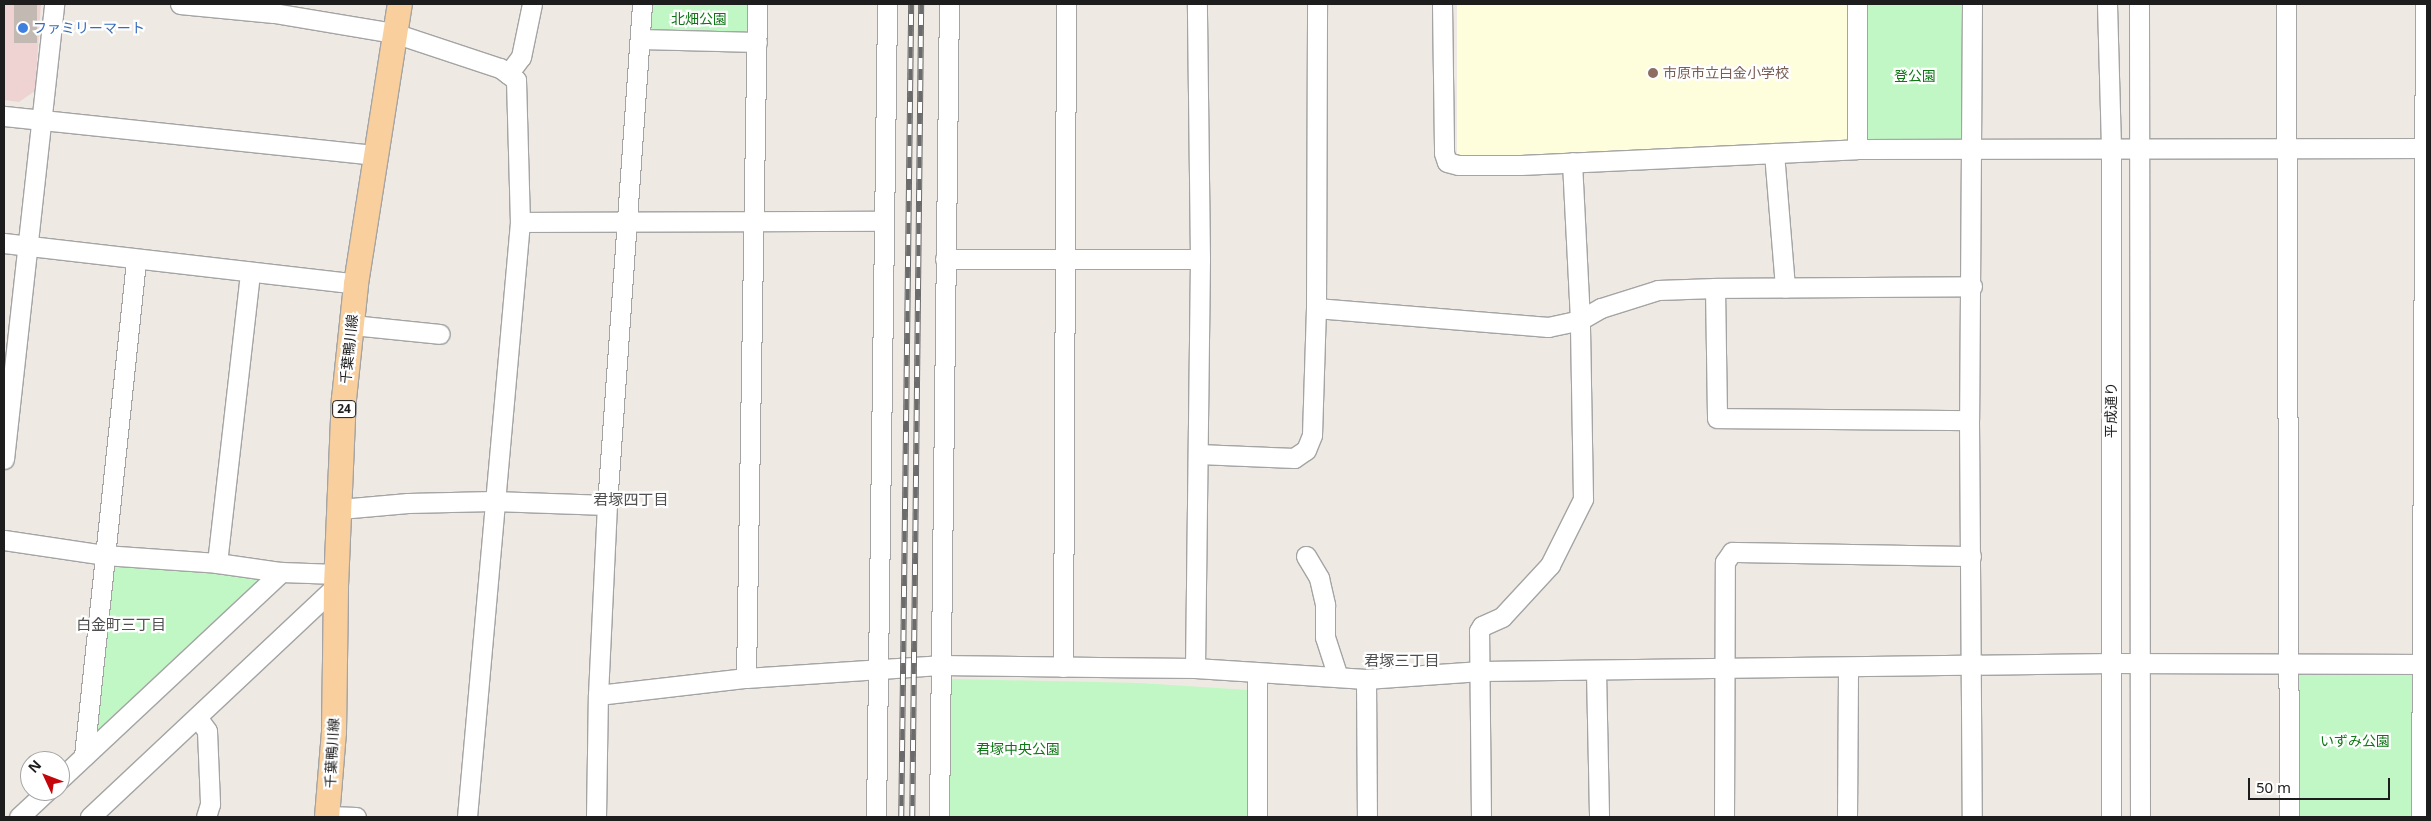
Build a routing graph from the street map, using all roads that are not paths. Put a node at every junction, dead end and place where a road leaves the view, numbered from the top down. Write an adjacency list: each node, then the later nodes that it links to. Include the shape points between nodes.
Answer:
1 (54, 4): 25 (street)
2 (180, 4): 19 (street)
3 (400, 4): 20 (main road, 千葉鴨川線 / 24)
4 (532, 4): 23 (street, via 521,57)
5 (642, 4): 21 (street)
6 (757, 4): 22 (street)
7 (887, 4): 35 (street)
8 (949, 4): 41 (street)
9 (1066, 4): 44 (street)
10 (1197, 4): 42 (street)
11 (1317, 4): 50 (street)
12 (1442, 4): 34 (street, via 1447,162 1458,165)
13 (1857, 4): 30 (street)
14 (1972, 4): 31 (street)
15 (2108, 4): 26 (street, 平成通り)
16 (2139, 4): 27 (street, 平成通り)
17 (2286, 4): 28 (street)
18 (2425, 4): 29 (street)
19 (274, 8): 20 (street)
20 (394, 33): 23 (street, via 500,68); 33 (main road, 千葉鴨川線 / 24)
21 (640, 40): 22 (street); 37 (street)
22 (757, 42): 38 (street)
23 (508, 74): 36 (street, via 516,80 518,96)
24 (4, 116): 25 (street)
25 (39, 120): 33 (street); 40 (street)
26 (2111, 147): 27 (street); 31 (street); 67 (street, 平成通り)
27 (2140, 147): 28 (street); 68 (street, 平成通り)
28 (2286, 148): 29 (street); 72 (street)
29 (2426, 148): 69 (street)
30 (1857, 149): 31 (street); 32 (street)
31 (1972, 149): 47 (street)
32 (1774, 153): 34 (street); 49 (street)
33 (376, 155): 46 (main road, 千葉鴨川線 / 24)
34 (1572, 162): 51 (street)
35 (884, 221): 38 (street); 75 (street)
36 (520, 222): 37 (street); 57 (street)
37 (626, 222): 38 (street); 58 (street)
38 (753, 223): 82 (street)
39 (4, 244): 40 (street)
40 (26, 246): 43 (street); 56 (street)
41 (945, 259): 44 (street); 70 (street)
42 (1200, 259): 44 (street); 55 (street)
43 (136, 260): 45 (street); 61 (street)
44 (1065, 261): 73 (street)
45 (250, 272): 46 (street); 64 (street)
46 (356, 284): 52 (main road, 千葉鴨川線 / 24)
47 (1972, 286): 49 (street); 54 (street)
48 (1715, 288): 49 (street); 51 (street, via 1658,290 1601,308); 54 (street, via 1717,418)
49 (1786, 288)
50 (1316, 308): 51 (street, via 1548,327); 55 (street, via 1312,435 1306,450 1294,458)
51 (1580, 320): 78 (street, via 1583,498 1550,565 1502,617 1482,626 1479,631)
52 (352, 325): 53 (street); 59 (main road, 千葉鴨川線 / 24, via 344,399)
53 (440, 334)
54 (1969, 420): 63 (street)
55 (1198, 454): 76 (street)
56 (4, 459)
57 (493, 501): 58 (street); 59 (street); 94 (street)
58 (608, 505): 84 (street)
59 (340, 509): 66 (main road, 千葉鴨川線 / 24)
60 (4, 540): 61 (street)
61 (104, 555): 64 (street); 86 (street)
62 (1306, 556): 81 (street, via 1319,578 1325,605 1325,637)
63 (1972, 556): 71 (street); 77 (street, via 1732,552 1725,562)
64 (217, 563): 65 (street)
65 (281, 572): 66 (street); 86 (street)
66 (337, 580): 85 (street); 92 (main road, 千葉鴨川線 / 24, via 334,732)
67 (2112, 663): 68 (street); 71 (street); 105 (street, 平成通り)
68 (2140, 663): 72 (street); 106 (street, 平成通り)
69 (2424, 664): 72 (street); 108 (street)
70 (940, 665): 73 (street); 75 (street); 97 (street)
71 (1972, 665): 74 (street); 104 (street)
72 (2290, 666): 107 (street)
73 (1063, 667): 76 (street)
74 (1848, 667): 77 (street); 103 (street)
75 (877, 668): 82 (street); 96 (street)
76 (1194, 668): 80 (street)
77 (1725, 669): 79 (street); 102 (street)
78 (1481, 671): 79 (street); 83 (street); 100 (street)
79 (1596, 671): 101 (street)
80 (1258, 673): 81 (street); 98 (street)
81 (1338, 677): 83 (street)
82 (746, 678): 84 (street)
83 (1366, 678): 99 (street)
84 (598, 695): 95 (street)
85 (196, 717): 90 (street); 91 (street, via 207,731 210,804)
86 (84, 756): 87 (street)
87 (70, 769)
88 (36, 801): 89 (street)
89 (19, 817)
90 (90, 817)
91 (206, 817)
92 (328, 817): 93 (street)
93 (356, 817)
94 (467, 817)
95 (596, 817)
96 (876, 817)
97 (939, 817)
98 (1257, 817)
99 (1367, 817)
100 (1481, 817)
101 (1599, 817)
102 (1724, 817)
103 (1847, 817)
104 (1972, 817)
105 (2111, 817)
106 (2140, 817)
107 (2289, 817)
108 (2420, 817)

